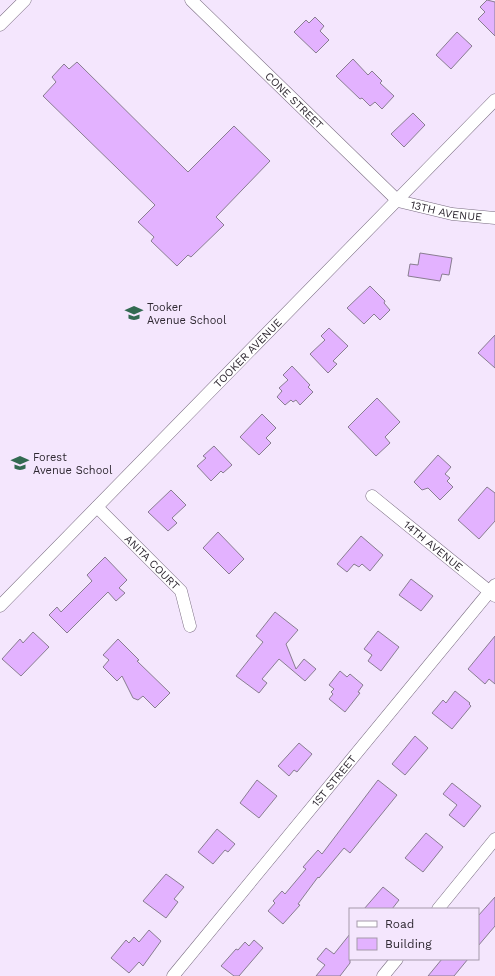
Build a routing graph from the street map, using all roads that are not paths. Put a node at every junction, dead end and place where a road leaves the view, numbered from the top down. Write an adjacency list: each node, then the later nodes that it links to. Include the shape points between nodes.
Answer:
1 (25, 0): 3 (street)
2 (191, 0): 5 (street, CONE STREET)
3 (0, 25)
4 (495, 100): 5 (street, TOOKER AVENUE)
5 (398, 201): 6 (street, 13TH AVENUE, via 452,214); 8 (street, TOOKER AVENUE)
6 (495, 218)
7 (372, 496): 9 (street, 14TH AVENUE)
8 (97, 507): 10 (street, TOOKER AVENUE); 11 (street, ANITA COURT, via 181,591)
9 (493, 591): 15 (street, 1ST STREET)
10 (0, 606)
11 (190, 626)
12 (495, 839): 13 (street)
13 (439, 908)
14 (395, 960): 16 (street)
15 (173, 976)
16 (382, 976)

